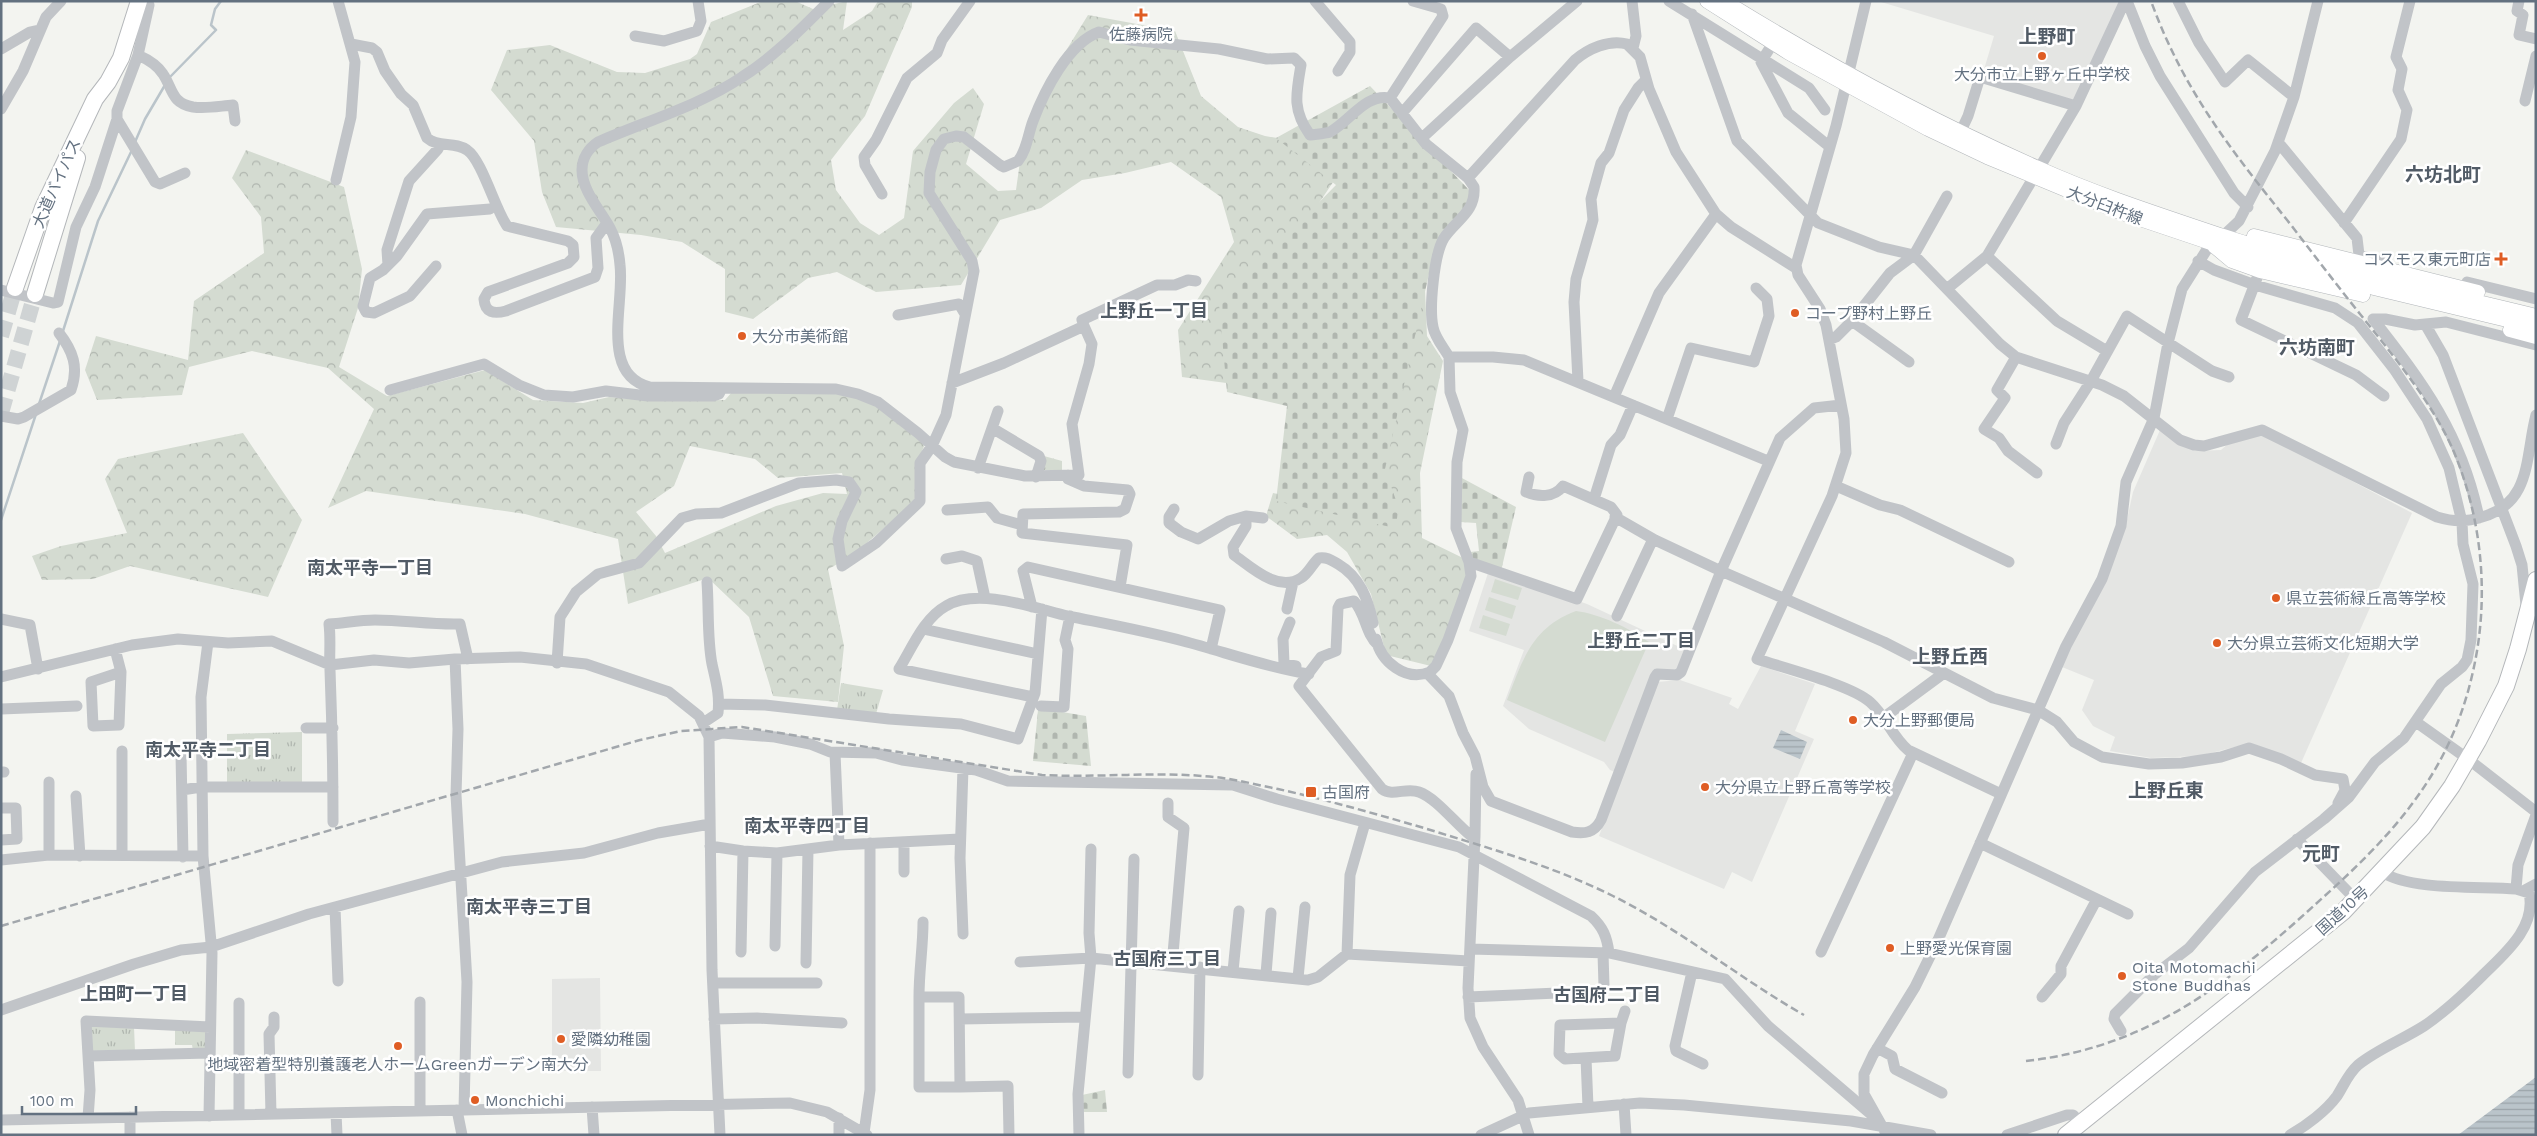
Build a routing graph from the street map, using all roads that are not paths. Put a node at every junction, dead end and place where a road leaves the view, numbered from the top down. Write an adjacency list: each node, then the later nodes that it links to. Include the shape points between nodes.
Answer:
1 (61, 1): 22 (street, via 50,11)
2 (338, 1): 26 (street)
3 (698, 1): 23 (street, via 701,21 697,31 664,41)
4 (828, 1): 62 (street, via 769,58 742,78 598,142 590,149 584,160 583,178)
5 (970, 1): 55 (street, via 942,40 937,53 908,78 864,157 865,165)
6 (1315, 1): 33 (street, via 1350,42 1350,52)
7 (1414, 1): 38 (street, via 1442,9 1443,16)
8 (1577, 1): 31 (street)
9 (1632, 1): 27 (street, via 1636,36)
10 (1669, 1): 21 (street)
11 (1707, 1): 25 (main road, 大分臼杵線)
12 (1724, 1): 20 (main road, 大分臼杵線)
13 (1866, 1): 34 (street)
14 (2126, 1): 40 (street); 57 (street, via 2160,76 2234,193)
15 (2178, 1): 37 (street, via 2199,43 2225,82 2248,60)
16 (2318, 1): 37 (street)
17 (2410, 1): 61 (street, via 2396,57 2402,69 2398,90 2407,110 2401,139)
18 (2519, 1): 24 (street, via 2517,11 2523,15 2519,35)
19 (145, 2): 29 (street); 36 (highway, 大道バイパス)
20 (1739, 5): 34 (main road, 大分臼杵線)
21 (1692, 14): 32 (street); 60 (street, via 1737,141)
22 (39, 30): 28 (street); 41 (street, via 23,71)
23 (635, 36)
24 (2536, 39)
25 (1773, 43): 32 (street); 34 (main road, 大分臼杵線)
26 (351, 44): 49 (street, via 376,51 401,94 413,105 423,134); 54 (street, via 355,62 352,109)
27 (1633, 48): 35 (street, via 1640,57); 53 (street, via 1613,43 1579,56)
28 (1, 49)
29 (138, 55): 44 (street); 45 (street, via 163,73 174,97 182,103 194,107 233,105)
30 (2536, 56): 39 (street)
31 (1510, 57): 43 (street, via 1476,28); 47 (street)
32 (1764, 59): 42 (street, via 1809,88); 50 (street, via 1761,62 1788,113)
33 (1338, 71)
34 (1846, 78): 46 (main road, 大分臼杵線); 50 (street); 52 (main road, 大分臼杵線, via 1928,129)
35 (1646, 80): 59 (street, via 1676,152); 96 (street, via 1624,110 1591,199 1594,220 1576,279 1574,302)
36 (108, 82): 75 (highway, 大道バイパス, via 95,99 50,192); 76 (highway, 大道バイパス, via 103,103 72,172)
37 (2294, 97): 48 (street)
38 (1390, 98): 43 (street); 79 (street, via 1380,96 1364,104 1328,133 1310,136 1299,120 1295,95 1301,65 1294,58 1267,60 1219,49 1130,40 1104,32 1092,34 1061,66 1036,114 1018,161 1000,165 969,140 956,136 944,140 936,150 929,193 974,266)
39 (2525, 101)
40 (2076, 106): 46 (street, via 1980,77); 52 (street)
41 (1, 109)
42 (1825, 110)
43 (1403, 112): 47 (street)
44 (117, 119): 51 (street, via 155,182 160,184); 75 (street, via 95,187 77,222 58,302)
45 (235, 121)
46 (1961, 132): 52 (main road, 大分臼杵線)
47 (1422, 138): 53 (street)
48 (2278, 142): 57 (street); 61 (street)
49 (440, 144): 62 (street, via 460,146 472,154 507,226 568,241 575,249 574,257 568,263 488,292 484,299 489,312 506,311 595,277 598,268 596,238); 67 (street, via 409,181 387,250)
50 (1830, 147): 60 (street)
51 (186, 173)
52 (2038, 173): 63 (main road, 大分臼杵線, via 2131,204); 65 (street)
53 (1468, 178): 93 (street, via 1474,187 1472,204 1467,215 1442,242 1432,306 1435,334)
54 (336, 180)
55 (882, 194)
56 (1947, 196): 64 (street)
57 (2248, 207): 63 (street, via 2239,221)
58 (490, 209): 67 (street, via 427,214)
59 (1716, 214): 69 (street); 102 (street, via 1659,293)
60 (1809, 214): 64 (street, via 1818,223 1838,232); 69 (street)
61 (2344, 223): 70 (street, via 2357,238 2359,255)
62 (607, 224): 99 (street, via 616,243 620,266 619,346 623,369 632,380 650,387)
63 (2217, 239): 66 (street); 70 (main road, via 2251,235); 71 (main road, via 2232,261); 81 (main road, 大分臼杵線); 85 (main road, 大分臼杵線, via 2324,276)
64 (1914, 255): 74 (street); 82 (street, via 1886,277)
65 (1987, 256): 74 (street); 91 (street, via 2057,321)
66 (2198, 261): 71 (street, via 2214,270); 89 (street, via 2182,289)
67 (388, 265): 68 (street, via 372,275 368,282 363,306 366,312 374,313 410,296)
68 (436, 266)
69 (1796, 268): 88 (street, via 1800,280 1823,315)
70 (2401, 269): 77 (street); 78 (main road)
71 (2257, 278): 87 (main road, via 2470,319); 101 (street, via 2241,320 2356,375); 128 (street, via 2335,308 2358,323 2427,419 2450,468)
72 (1196, 281): 84 (street, via 1157,285 1082,320)
73 (1756, 288): 109 (street, via 1767,299 1769,316 1754,362 1691,348)
74 (1948, 288): 92 (street)
75 (8, 289)
76 (35, 294)
77 (2536, 299)
78 (2536, 307)
79 (965, 314): 80 (street, via 958,304); 98 (street)
80 (898, 315)
81 (2536, 316)
82 (1852, 321): 88 (street); 94 (street)
83 (2425, 324): 90 (street, via 2460,324); 123 (street, via 2443,355); 127 (street, via 2373,319 2425,388 2446,422 2468,476)
84 (1084, 326): 98 (street); 116 (street, via 1092,344 1072,424 1079,474)
85 (2536, 327)
86 (59, 333): 107 (street, via 75,362 71,390 21,418)
87 (2536, 337)
88 (1830, 340): 104 (street)
89 (2168, 343): 91 (street, via 2127,316); 95 (street, via 2212,371); 108 (street)
90 (2536, 345)
91 (2108, 351): 97 (street)
92 (2016, 357): 97 (street); 115 (street, via 1997,390 2005,398 1984,428)
93 (1449, 358): 96 (street, via 1514,358); 132 (street, via 1450,392 1463,430 1458,462 1456,528)
94 (1909, 362)
95 (2229, 377)
96 (1578, 381): 102 (street)
97 (2091, 381): 108 (street, via 2124,396); 111 (street, via 2064,423)
98 (952, 383): 112 (street, via 946,415)
99 (722, 388): 100 (street, via 713,396 648,396 606,391 573,397 544,395 484,364); 112 (street, via 822,387 858,394 887,408)
100 (390, 390)
101 (2384, 396)
102 (1614, 397): 103 (street)
103 (1633, 405): 109 (street); 120 (street, via 1620,435 1611,445)
104 (1842, 405): 113 (street, via 1814,408 1805,414 1780,438); 119 (street, via 1846,446)
105 (998, 411): 110 (street)
106 (2536, 415): 123 (street, via 2522,483)
107 (1, 416)
108 (2154, 418): 128 (street, via 2180,440 2194,445 2204,446 2262,430 2437,517); 170 (street, via 2126,482 2121,526 2102,579 2066,646)
109 (1667, 419): 113 (street)
110 (992, 428): 114 (street); 117 (street, via 1039,456 1041,461)
111 (2056, 444)
112 (932, 446): 114 (street, via 949,460); 157 (street, via 920,463 920,501 876,543 842,566 838,539 842,521 856,492 849,482 799,483 722,513 682,518 639,563 598,574 576,592 560,616)
113 (1768, 461): 135 (street)
114 (978, 468): 117 (street)
115 (2036, 473)
116 (1068, 475): 117 (street); 129 (street, via 1068,479 1084,486 1128,490 1130,494 1125,509 1120,512 1023,514)
117 (1036, 477)
118 (1530, 477): 120 (street, via 1526,492 1538,497 1559,492 1563,486)
119 (1836, 486): 133 (street, via 1900,510); 141 (street)
120 (1594, 499): 125 (street, via 1611,507)
121 (1174, 509): 124 (street, via 1169,523 1198,540 1214,528)
122 (946, 510): 129 (street, via 988,506 997,518)
123 (2503, 510): 127 (street); 144 (street, via 2522,565)
124 (1246, 516): 126 (street); 138 (street, via 1246,526 1233,547 1233,553 1266,577)
125 (1615, 517): 130 (street); 132 (street, via 1576,599)
126 (1263, 518)
127 (2479, 518): 128 (street)
128 (2462, 522): 172 (street, via 2463,544 2474,595 2469,652 2462,667 2441,684)
129 (1022, 525): 139 (street, via 1022,533 1127,545)
130 (1653, 539): 135 (street); 146 (street)
131 (946, 559): 140 (street, via 962,556 978,561)
132 (1469, 562): 162 (street, via 1470,580 1448,640 1436,666)
133 (2009, 562)
134 (2536, 567): 144 (highway, 国道10号)
135 (1721, 571): 141 (street); 183 (street, via 1680,674 1655,677 1595,829 1572,832 1496,805 1486,796)
136 (2536, 580): 144 (highway, 国道10号)
137 (707, 582): 166 (street, via 712,663 719,689)
138 (1293, 582): 143 (street); 151 (street, via 1303,577 1319,558 1328,558 1341,566 1356,580 1368,601)
139 (1120, 587): 142 (street, via 1028,568 1023,571); 153 (street, via 1220,610)
140 (985, 598): 142 (street); 149 (street, via 963,599 946,605 930,618)
141 (1787, 599): 163 (street); 171 (street, via 1758,659 1859,694)
142 (1037, 608): 145 (street); 154 (street)
143 (1287, 609)
144 (2527, 613): 181 (highway, 国道10号, via 2506,686)
145 (1070, 616): 153 (street); 168 (street, via 1065,640 1068,649 1064,707)
146 (1616, 616)
147 (1, 619): 159 (street, via 30,625)
148 (1290, 622): 160 (street, via 1283,639 1284,664)
149 (923, 629): 154 (street); 165 (street, via 898,669)
150 (208, 642): 152 (street, via 178,639); 158 (street, via 272,640); 186 (street, via 201,697)
151 (1378, 646): 160 (street, via 1371,638 1360,607 1354,601 1342,604 1338,608 1336,650 1321,657); 162 (street, via 1386,660 1399,669 1408,673)
152 (115, 649): 159 (street); 161 (street)
153 (1211, 649): 160 (street, via 1259,664)
154 (1038, 654): 165 (street)
155 (455, 659): 156 (street); 158 (street, via 409,663 374,660); 220 (street)
156 (468, 659): 157 (street, via 514,656); 158 (street, via 460,624 374,620 329,624)
157 (558, 663): 173 (street, via 586,664 668,692 694,711)
158 (330, 665): 175 (street)
159 (38, 669): 164 (street)
160 (1311, 671): 197 (street, via 1299,683 1300,689 1382,788 1389,792 1421,792)
161 (121, 672): 161 (street, via 119,726 93,726 91,682)
162 (1427, 673): 183 (street, via 1449,696)
163 (1944, 673): 170 (street, via 1993,698); 171 (street)
164 (1, 677)
165 (1033, 697): 166 (street, via 1018,739 961,724 765,704)
166 (719, 704): 173 (street, via 718,713)
167 (77, 706): 169 (street)
168 (1041, 706)
169 (1, 708)
170 (2038, 710): 188 (street); 192 (street, via 2057,722 2074,742 2102,757 2149,764 2182,763 2221,757 2249,748 2315,774 2340,778 2345,780 2346,786)
171 (1883, 718): 179 (street, via 1896,739)
172 (2416, 722): 181 (street); 192 (street, via 2399,744 2375,762 2353,793)
173 (703, 723): 176 (street)
174 (306, 728): 175 (street)
175 (333, 728): 185 (street)
176 (709, 737): 178 (street, via 722,733 775,737); 196 (street)
177 (122, 751): 212 (street)
178 (835, 753): 182 (street, via 876,753 902,760); 204 (street)
179 (1913, 753): 188 (street); 236 (street)
180 (181, 754): 187 (street)
181 (2468, 759): 193 (street); 219 (highway, 国道10号, via 2423,827)
182 (964, 768): 195 (street, via 1008,781 1232,785); 198 (street)
183 (1478, 770): 197 (street, via 1474,778)
184 (49, 782): 211 (street)
185 (333, 786): 186 (street); 194 (street)
186 (202, 787): 187 (street); 214 (street)
187 (182, 790): 215 (street)
188 (2001, 794): 203 (street)
189 (76, 796): 213 (street)
190 (1168, 803): 244 (street, via 1168,817 1184,828)
191 (1, 808): 200 (street, via 16,808 16,839)
192 (2336, 809): 199 (street)
193 (2536, 814): 222 (street, via 2518,865)
194 (333, 822)
195 (1365, 823): 210 (street, via 1443,842); 238 (street, via 1350,875)
196 (710, 824): 205 (street); 220 (street, via 658,833 584,853 502,862)
197 (1475, 836): 210 (street)
198 (960, 839): 202 (street); 231 (street)
199 (2297, 839): 224 (street); 267 (street, via 2249,878 2189,948 2154,975 2115,1014 2114,1019)
200 (1, 840)
201 (870, 843): 202 (street); 204 (street); 294 (street, via 870,1090)
202 (904, 843): 218 (street)
203 (1980, 844): 223 (street); 268 (street, via 1915,987)
204 (839, 845): 207 (street)
205 (710, 846): 208 (street); 251 (street)
206 (1091, 849): 239 (street)
207 (808, 850): 209 (street); 243 (street)
208 (743, 851): 209 (street); 235 (street)
209 (777, 853): 232 (street)
210 (1475, 854): 234 (street); 237 (street, via 1591,916 1608,940)
211 (49, 855): 213 (street); 217 (street)
212 (122, 855): 213 (street); 215 (street)
213 (80, 856)
214 (203, 856): 215 (street); 233 (street)
215 (183, 857)
216 (1134, 859): 240 (street)
217 (1, 860)
218 (904, 872)
219 (2382, 872): 222 (street, via 2391,878 2424,884); 224 (highway, 国道10号)
220 (459, 875): 226 (street); 281 (street, via 467,982)
221 (2536, 884): 222 (street)
222 (2519, 890): 309 (street, via 2529,893 2534,903 2532,916 2523,935 2507,954 2464,996 2358,1065 2350,1072 2335,1098 2314,1119)
223 (2098, 900): 229 (street); 255 (street, via 2064,960 2061,974)
224 (2356, 900): 292 (highway, 国道10号)
225 (1305, 907): 249 (street)
226 (335, 908): 233 (street); 250 (street)
227 (1239, 911): 246 (street)
228 (1271, 913): 248 (street)
229 (2128, 914)
230 (923, 922): 253 (street)
231 (962, 934)
232 (775, 946)
233 (211, 947): 258 (street, via 181,950 134,964); 266 (street)
234 (1470, 949): 237 (street); 241 (street)
235 (741, 952)
236 (1821, 952)
237 (1606, 953): 247 (street); 254 (street, via 1602,991)
238 (1347, 954): 241 (street); 249 (street, via 1318,977)
239 (1091, 958): 240 (street); 242 (street); 261 (street)
240 (1129, 961): 244 (street); 273 (street)
241 (1469, 961): 254 (street)
242 (1020, 962)
243 (806, 963)
244 (1172, 965): 245 (street)
245 (1200, 968): 246 (street); 274 (street)
246 (1234, 971): 248 (street)
247 (1692, 972): 272 (street, via 1675,1046 1676,1051); 293 (street, via 1729,982 1768,1026 1866,1109)
248 (1266, 974): 249 (street)
249 (1298, 978)
250 (338, 981)
251 (712, 983): 252 (street); 262 (street)
252 (817, 984)
253 (919, 997): 263 (street, via 959,997); 275 (street, via 919,1086)
254 (1468, 997): 285 (street, via 1472,1024 1483,1047 1514,1093)
255 (2042, 997)
256 (420, 1002): 282 (street)
257 (239, 1003): 286 (street)
258 (1, 1010)
259 (1625, 1011): 265 (street)
260 (274, 1017): 284 (street, via 274,1027 269,1034)
261 (1085, 1017): 263 (street); 302 (street, via 1078,1094)
262 (714, 1019): 264 (street); 277 (street)
263 (960, 1020): 275 (street)
264 (842, 1023)
265 (1621, 1023): 271 (street, via 1615,1056); 271 (street, via 1560,1025 1559,1054 1565,1059)
266 (210, 1027): 269 (street); 270 (street, via 86,1021)
267 (2121, 1031)
268 (1877, 1048): 276 (street, via 1892,1056 1895,1069); 293 (street, via 1862,1082 1864,1094)
269 (209, 1053): 270 (street); 287 (street)
270 (88, 1056): 289 (street)
271 (1586, 1058): 280 (street)
272 (1703, 1064)
273 (1128, 1073)
274 (1198, 1075)
275 (960, 1087): 301 (street, via 1008,1086)
276 (1942, 1093)
277 (717, 1104): 279 (street); 290 (street, via 790,1103); 299 (street)
278 (1624, 1104): 280 (street); 293 (street, via 1684,1105); 305 (street)
279 (592, 1107): 281 (street); 298 (street)
280 (1588, 1107): 285 (street)
281 (461, 1110): 282 (street); 297 (street)
282 (420, 1111): 283 (street)
283 (336, 1113): 284 (street); 296 (street)
284 (271, 1114): 286 (street)
285 (1523, 1114): 303 (street); 304 (street)
286 (240, 1115): 287 (street)
287 (209, 1116): 288 (street)
288 (130, 1117): 289 (street); 295 (street)
289 (88, 1118): 291 (street)
290 (839, 1118): 294 (street); 300 (street)
291 (1, 1120)
292 (2081, 1122): 307 (street, via 2073,1115 2067,1115); 308 (highway, 国道10号)
293 (1885, 1130): 306 (street)
294 (865, 1134)
295 (130, 1135)
296 (337, 1135)
297 (462, 1135)
298 (594, 1135)
299 (720, 1135)
300 (839, 1135)
301 (1009, 1135)
302 (1079, 1135)
303 (1481, 1135)
304 (1529, 1135)
305 (1626, 1135)
306 (1931, 1135)
307 (2007, 1135)
308 (2066, 1135)
309 (2290, 1135)

